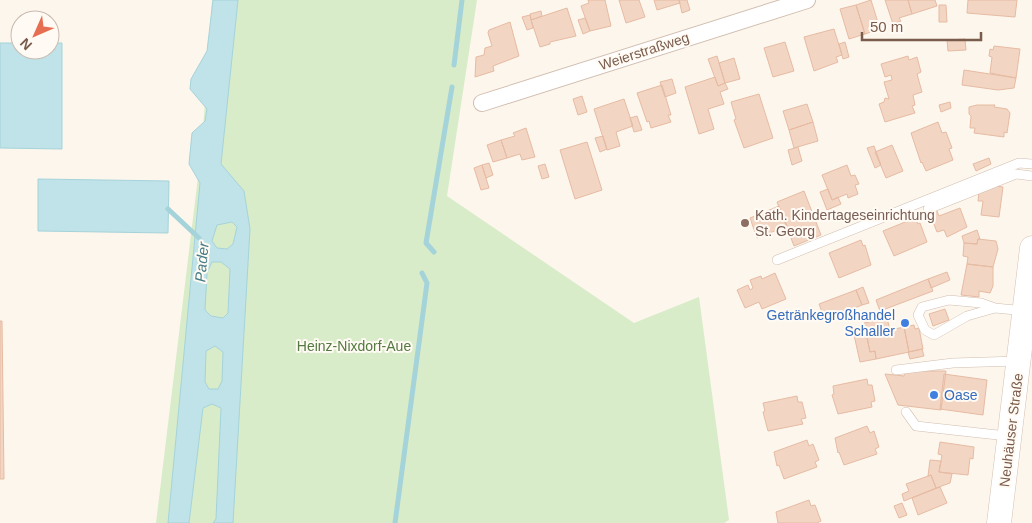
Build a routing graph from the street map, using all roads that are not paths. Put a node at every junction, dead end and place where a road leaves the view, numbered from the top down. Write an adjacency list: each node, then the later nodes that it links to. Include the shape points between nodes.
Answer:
1 (807, 0): 2 (street, Weierstraßweg)
2 (482, 103)
3 (1032, 164): 7 (lane, via 1020,163)
4 (1032, 176): 5 (lane, via 1016,174)
5 (928, 209)
6 (1032, 248): 9 (main road, Neuhäuser Straße)
7 (777, 260)
8 (995, 308): 8 (lane, via 981,303 949,300 922,307 918,314 925,330 934,335 967,316); 9 (lane)
9 (1025, 311): 10 (main road, Neuhäuser Straße)
10 (1019, 361): 11 (lane, via 953,363); 13 (main road, Neuhäuser Straße)
11 (896, 370)
12 (906, 412): 13 (lane, via 916,426)
13 (1010, 436): 14 (main road, Neuhäuser Straße)
14 (999, 523)

